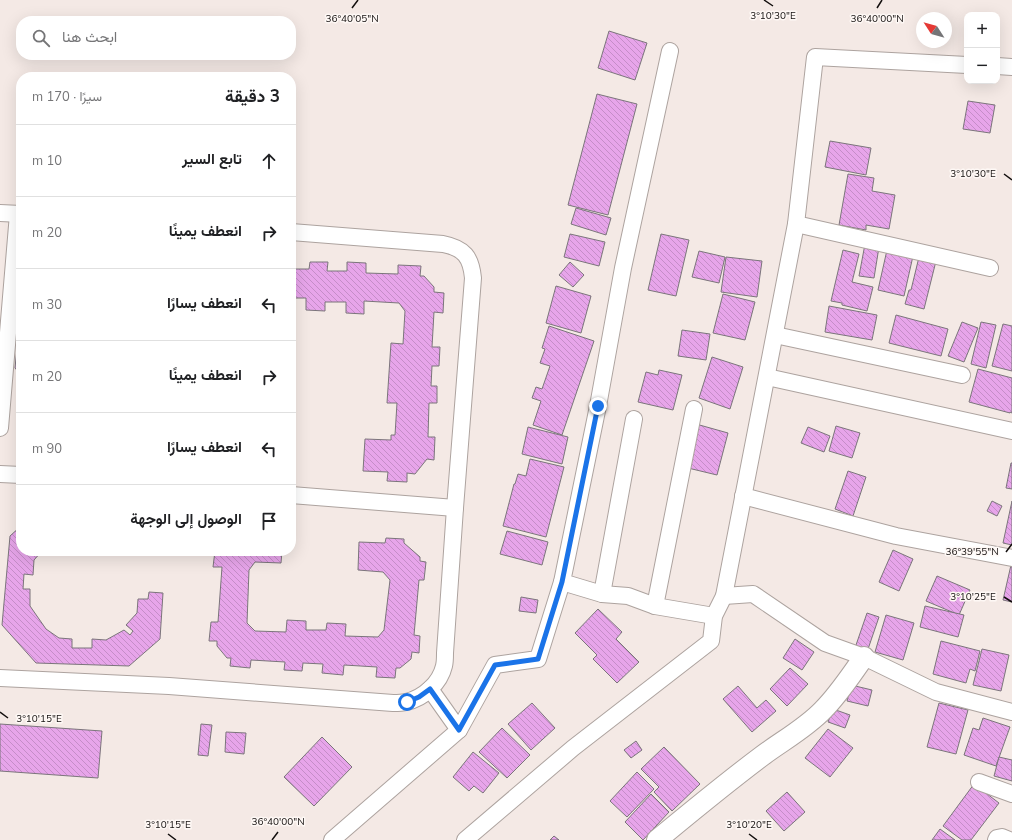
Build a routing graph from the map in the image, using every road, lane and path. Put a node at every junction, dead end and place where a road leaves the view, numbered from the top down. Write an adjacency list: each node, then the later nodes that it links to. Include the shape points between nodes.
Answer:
1 (670, 51): 24 (street, via 623,268)
2 (964, 65): 7 (street, via 815,57)
3 (1000, 66): 4 (street)
4 (1012, 67)
5 (0, 213): 6 (street)
6 (16, 214)
7 (796, 224): 10 (street); 11 (street)
8 (296, 232): 22 (street, via 443,244 457,248 468,259 473,278)
9 (16, 257): 16 (street)
10 (990, 268)
11 (775, 335): 12 (street); 13 (street)
12 (962, 375)
13 (767, 377): 17 (street); 21 (street)
14 (694, 409): 27 (street)
15 (634, 419): 25 (street)
16 (0, 428)
17 (1012, 431)
18 (0, 474): 19 (street)
19 (16, 475)
20 (296, 496): 22 (street)
21 (743, 496): 23 (street, via 896,536); 26 (street)
22 (455, 508): 31 (street, via 444,666 439,679)
23 (1012, 558)
24 (562, 582): 25 (street); 33 (street, via 538,659 495,665)
25 (602, 594): 27 (street, via 628,596)
26 (724, 596): 28 (street); 29 (street, via 753,594 825,643)
27 (655, 606): 28 (street)
28 (714, 616): 37 (street, via 712,641 573,748)
29 (864, 657): 32 (street, via 936,692); 38 (street, via 846,683 811,722 754,762)
30 (0, 678): 31 (street, via 169,686 393,703 407,702)
31 (430, 689): 33 (street)
32 (1012, 712)
33 (459, 730): 36 (street)
34 (979, 782): 35 (street)
35 (1012, 794)
36 (332, 840)
37 (464, 840)
38 (658, 840)
39 (996, 840): 40 (street, via 1002,837)
40 (1009, 840)

